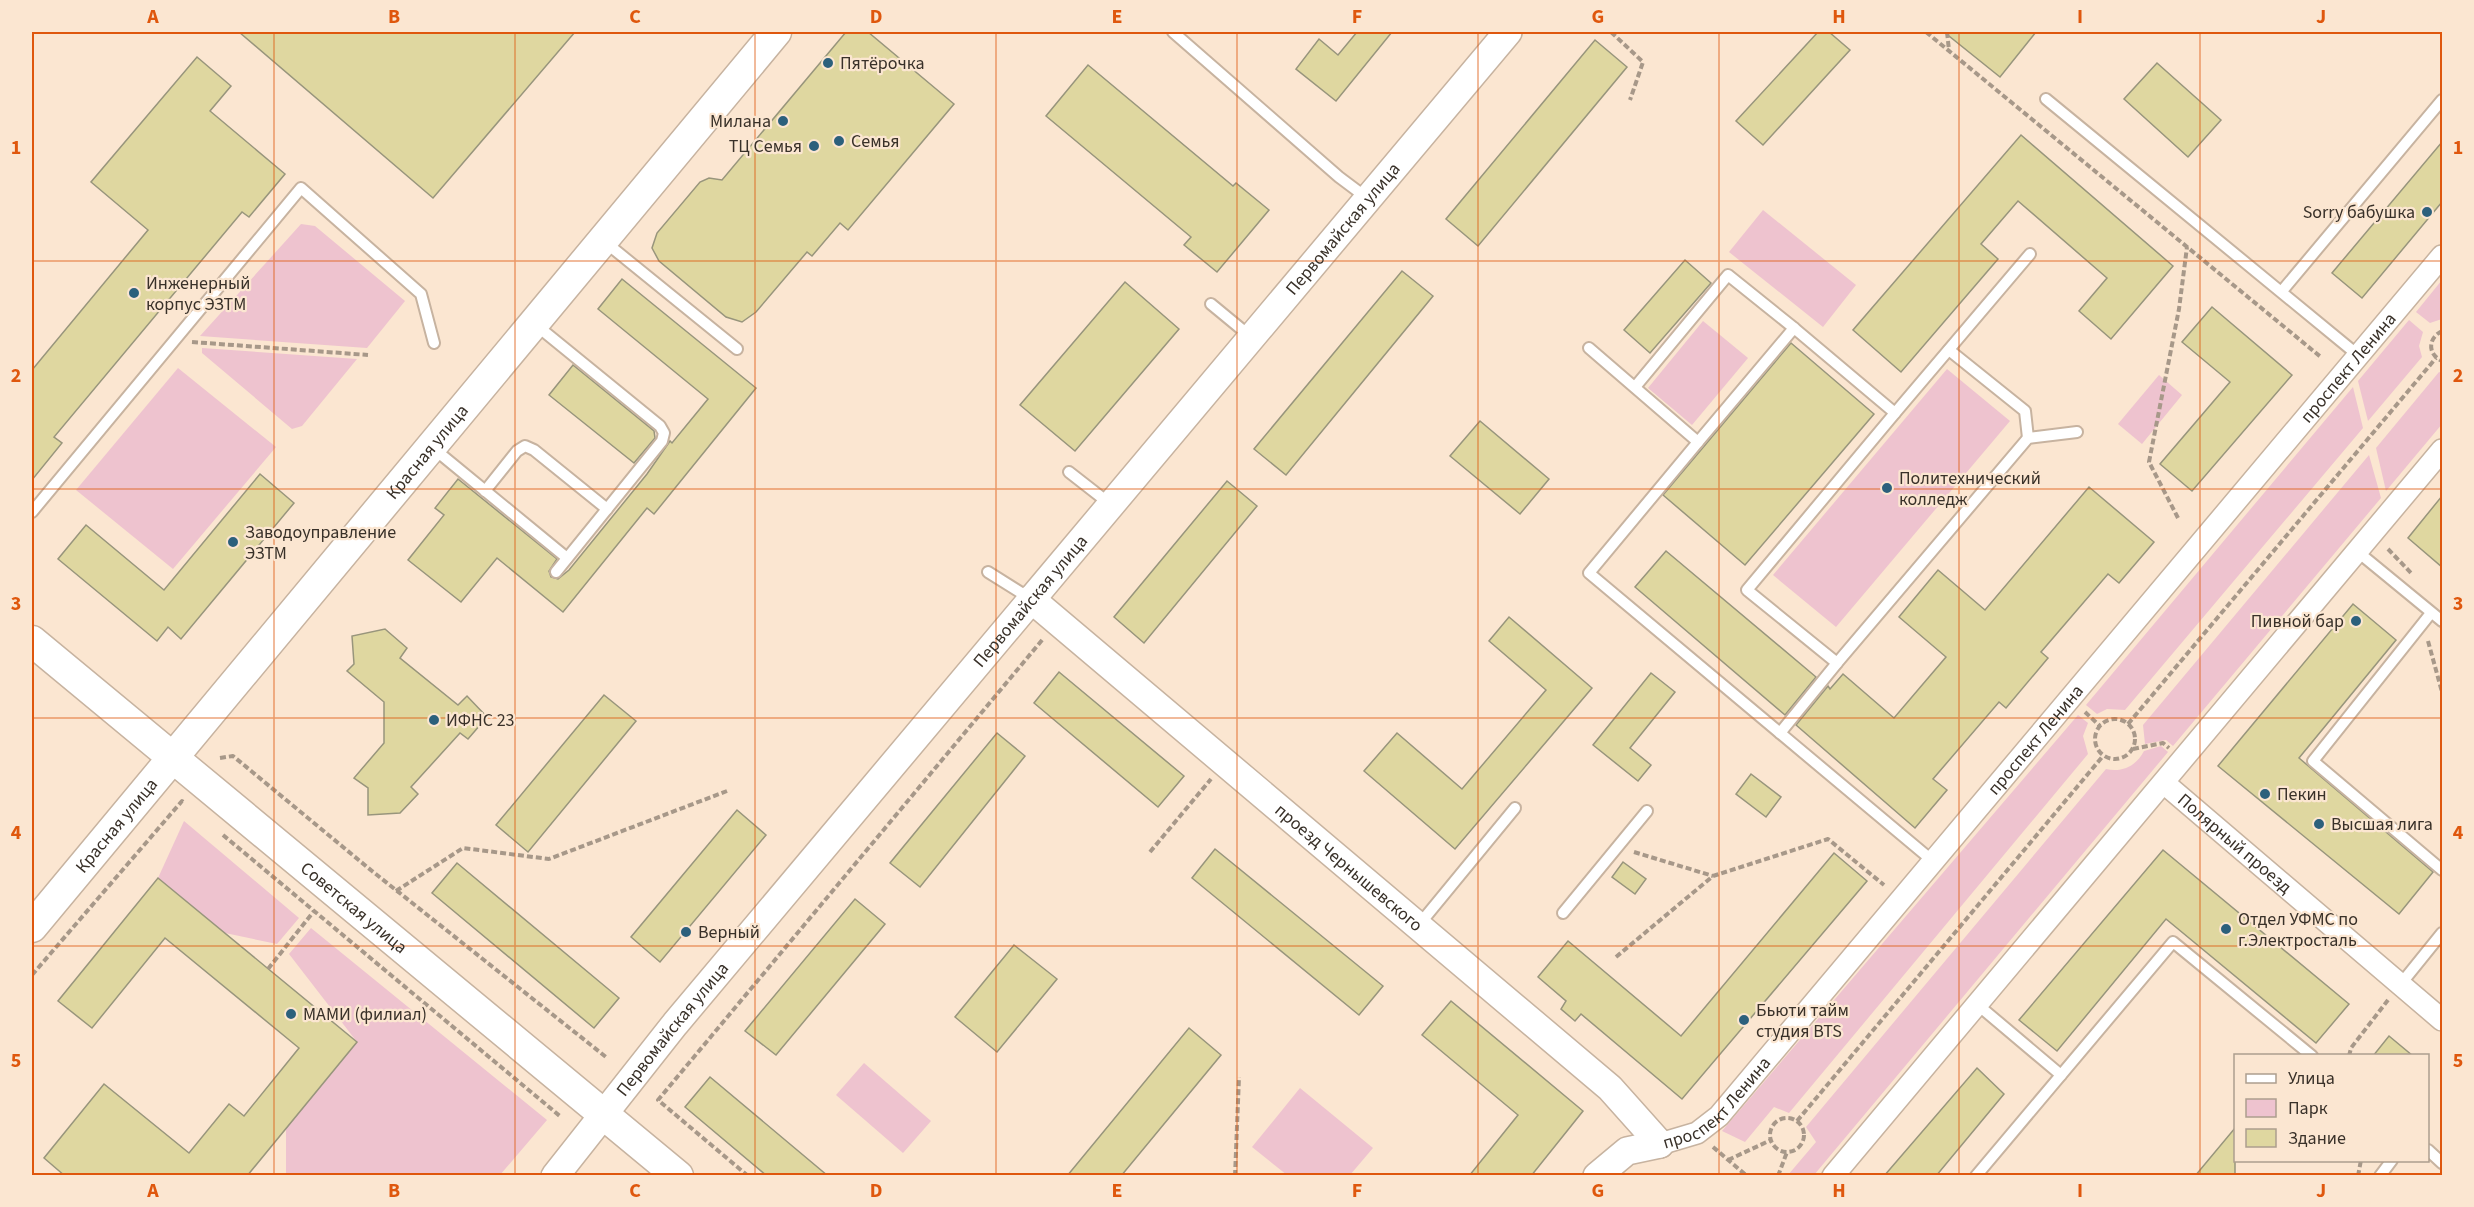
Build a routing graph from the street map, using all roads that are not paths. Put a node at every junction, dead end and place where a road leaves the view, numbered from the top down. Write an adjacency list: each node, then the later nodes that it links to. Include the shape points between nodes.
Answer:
1 (776, 32): 7 (main road, Красная улица)
2 (1173, 32): 6 (lane)
3 (1508, 32): 6 (street, Первомайская улица)
4 (2046, 99): 10 (lane)
5 (2442, 100): 10 (lane)
6 (1367, 198): 14 (street, Первомайская улица)
7 (602, 240): 12 (main road, Красная улица); 17 (lane)
8 (2030, 254): 18 (lane)
9 (2442, 256): 19 (street, проспект Ленина)
10 (2282, 291): 19 (lane)
11 (1211, 304): 14 (lane)
12 (533, 323): 25 (main road, Красная улица); 30 (lane, via 660,426 663,433 662,441)
13 (1794, 328): 20 (lane, via 1728,275); 21 (lane); 24 (lane)
14 (1251, 336): 29 (street, Первомайская улица)
15 (434, 343): 31 (lane, via 421,294 301,188)
16 (1589, 348): 20 (lane)
17 (737, 349)
18 (1949, 350): 21 (lane); 23 (lane, via 2025,411)
19 (2359, 356): 46 (street, проспект Ленина)
20 (1635, 387): 24 (lane)
21 (1895, 413): 40 (lane, via 1747,591)
22 (2077, 432): 23 (lane)
23 (2028, 438): 40 (lane)
24 (1698, 442): 41 (lane, via 1589,573)
25 (430, 447): 28 (lane); 42 (main road, Красная улица)
26 (2442, 450): 32 (street)
27 (1070, 472): 29 (lane)
28 (485, 491): 30 (lane, via 525,446); 33 (lane)
29 (1110, 504): 36 (street, Первомайская улица)
30 (607, 509): 33 (lane)
31 (32, 512)
32 (2358, 552): 37 (lane); 43 (street)
33 (567, 558): 34 (lane)
34 (556, 572)
35 (988, 572): 36 (lane)
36 (1031, 599): 49 (street, проезд Чернышевского); 57 (street, Первомайская улица)
37 (2431, 613): 38 (lane); 47 (lane, via 2313,761)
38 (2442, 621)
39 (32, 641): 42 (main road, Советская улица)
40 (1837, 663): 41 (lane)
41 (1780, 733): 46 (lane)
42 (171, 759): 50 (main road, Красная улица); 57 (main road, Советская улица)
43 (2164, 783): 52 (street, Полярный проезд); 53 (street)
44 (1515, 808): 49 (lane)
45 (1647, 811): 48 (lane)
46 (1934, 862): 58 (street, проспект Ленина, via 1719,1116 1697,1133)
47 (2442, 870)
48 (1563, 913)
49 (1418, 926): 58 (street, проезд Чернышевского, via 1610,1088)
50 (32, 927)
51 (2442, 933): 52 (lane)
52 (2400, 985): 54 (street, Полярный проезд)
53 (1978, 1005): 56 (lane); 65 (street)
54 (2442, 1020)
55 (2310, 1054): 56 (lane, via 2173,942)
56 (2061, 1075): 66 (lane)
57 (604, 1113): 62 (street, Первомайская улица); 63 (main road, Советская улица)
58 (1660, 1144): 64 (street, проспект Ленина, via 1627,1150)
59 (2429, 1152): 61 (lane)
60 (2391, 1162): 67 (lane)
61 (2442, 1162)
62 (555, 1176)
63 (678, 1176)
64 (1597, 1176)
65 (1833, 1176)
66 (1976, 1176)
67 (2380, 1176)

